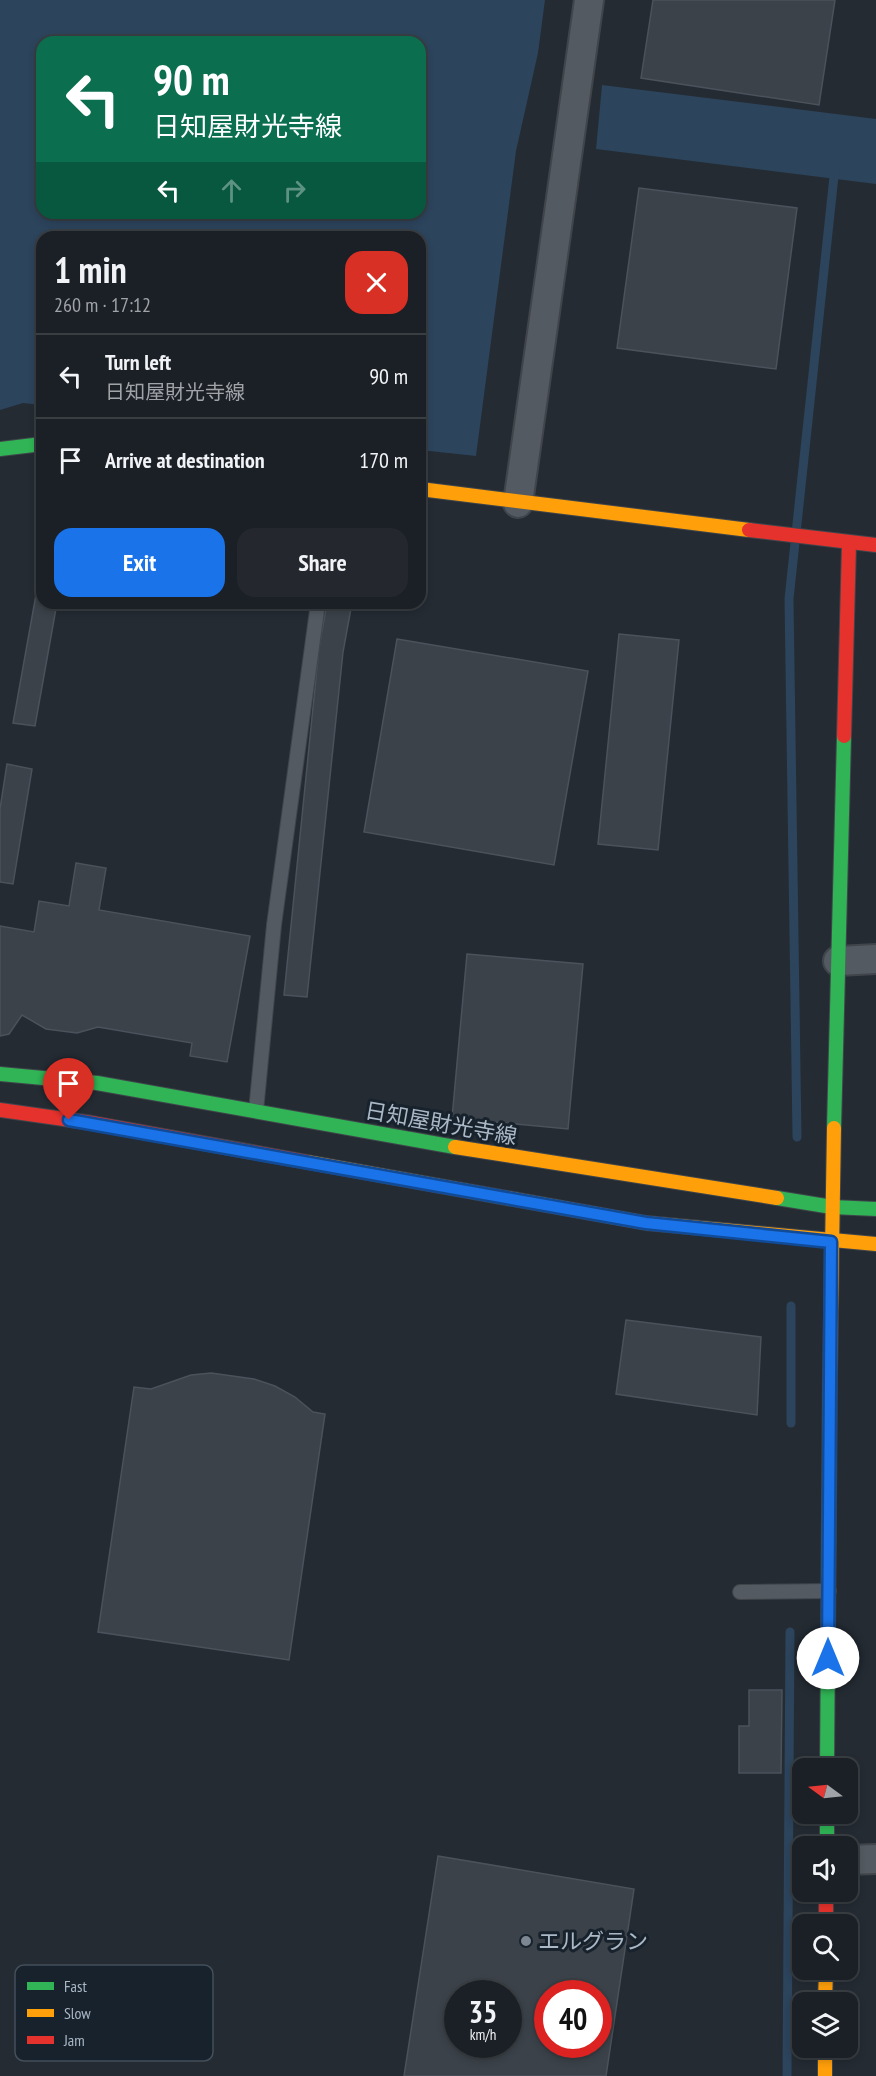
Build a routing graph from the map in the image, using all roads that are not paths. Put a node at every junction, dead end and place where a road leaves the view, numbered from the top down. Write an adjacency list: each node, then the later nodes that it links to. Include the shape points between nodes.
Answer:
1 (589, 0): 6 (street)
2 (36, 445): 3 (street)
3 (2, 449): 4 (street)
4 (2, 467)
5 (426, 490): 6 (street)
6 (518, 503): 7 (street)
7 (849, 544): 8 (street); 11 (street)
8 (876, 545)
9 (317, 609): 14 (lane, via 274,925)
10 (876, 959): 11 (street)
11 (838, 961): 17 (street)
12 (0, 1074): 14 (street, 日知屋財光寺線, via 97,1083)
13 (0, 1110): 15 (street)
14 (256, 1111): 17 (street, 日知屋財光寺線)
15 (173, 1138): 16 (lane); 19 (street, via 397,1184 646,1223)
16 (171, 1156)
17 (832, 1208): 18 (street, 日知屋財光寺線); 19 (street)
18 (876, 1209)
19 (831, 1242): 20 (street); 21 (street)
20 (876, 1244)
21 (829, 1591): 22 (lane); 23 (street)
22 (740, 1592)
23 (827, 1758)
24 (876, 1859): 25 (street)
25 (858, 1860)
26 (825, 2058): 27 (street)
27 (825, 2076)

